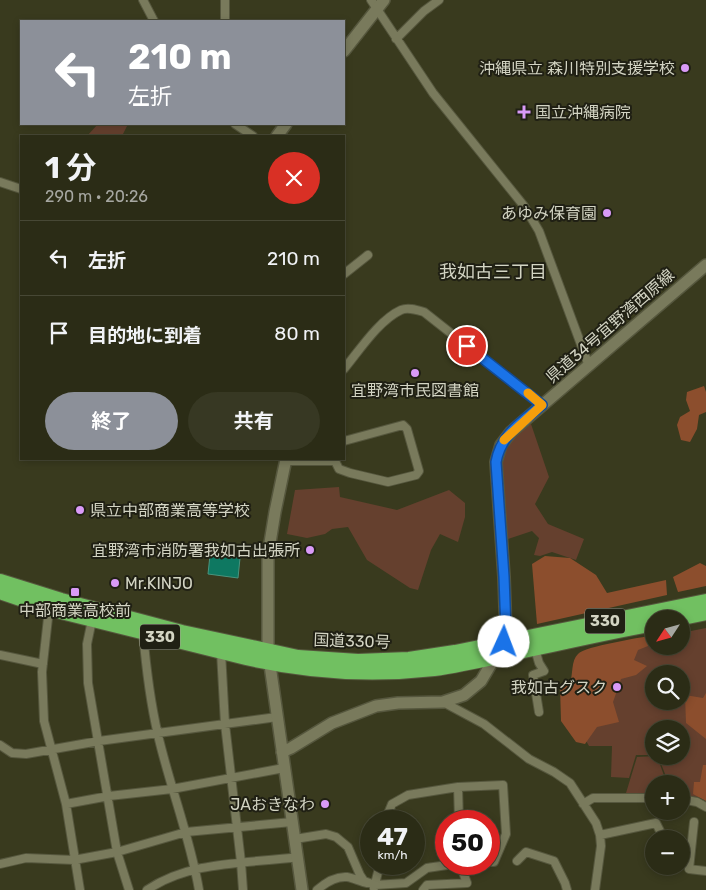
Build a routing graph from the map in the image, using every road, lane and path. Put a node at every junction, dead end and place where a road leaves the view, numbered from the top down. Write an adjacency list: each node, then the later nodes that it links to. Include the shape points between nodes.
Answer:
1 (142, 0): 5 (street)
2 (224, 0): 6 (street)
3 (439, 0): 7 (street)
4 (377, 3): 7 (street); 8 (main road)
5 (153, 20)
6 (225, 20)
7 (396, 39): 16 (street, via 433,93 524,206 538,231)
8 (345, 50)
9 (236, 125): 10 (street)
10 (252, 135)
11 (0, 182): 12 (street)
12 (20, 189)
13 (368, 255): 15 (street)
14 (706, 265): 16 (main road, 県道34号宜野湾西原線)
15 (345, 273)
16 (589, 366): 18 (main road, 県道34号宜野湾西原線)
17 (345, 368): 18 (street, via 381,325 402,309 414,309 424,312)
18 (542, 405): 31 (main road, 県道34号宜野湾西原線, via 504,440 496,462 504,577)
19 (345, 441): 21 (street, via 403,425 419,471 416,475 388,482 339,469)
20 (286, 460): 21 (street); 35 (main road, via 268,555)
21 (334, 460)
22 (0, 581): 35 (highway, 国道330号 / 330)
23 (0, 592): 25 (highway, 国道330号 / 330)
24 (706, 601): 31 (highway, 国道330号 / 330)
25 (49, 608): 28 (highway, 国道330号 / 330); 37 (street)
26 (706, 613): 27 (highway)
27 (690, 616)
28 (92, 620): 30 (highway, 国道330号 / 330); 43 (street, via 87,644 88,683)
29 (645, 626): 32 (highway, 国道330号 / 330)
30 (143, 632): 33 (highway, 国道330号 / 330); 42 (street)
31 (504, 642): 35 (highway, 国道330号 / 330, via 431,656 383,661); 36 (main road, 県道34号宜野湾西原線)
32 (535, 649): 36 (highway, 国道330号 / 330); 39 (street, via 544,671 533,675)
33 (221, 652): 35 (highway, 国道330号 / 330); 41 (street)
34 (0, 655): 37 (street)
35 (269, 657): 36 (highway, 国道330号 / 330, via 337,671 374,672 436,669); 40 (main road)
36 (496, 658): 38 (main road, 県道34号宜野湾西原線, via 477,686 464,695)
37 (43, 664): 45 (street, via 44,721)
38 (443, 702): 46 (main road, 県道34号宜野湾西原線, via 376,706 332,723); 55 (street, via 484,724 529,759 570,783)
39 (539, 712)
40 (276, 716): 41 (street); 46 (main road)
41 (225, 724): 42 (street); 48 (street)
42 (158, 734): 43 (street); 50 (street)
43 (99, 741): 45 (street); 51 (street)
44 (0, 745): 45 (street, via 12,753)
45 (50, 749): 54 (street)
46 (282, 752): 47 (main road)
47 (284, 768): 48 (street); 59 (main road)
48 (231, 778): 50 (street); 61 (street)
49 (458, 787): 57 (street, via 408,795 392,804); 58 (street); 66 (street, via 503,785 506,834)
50 (172, 789): 51 (street); 63 (street)
51 (109, 796): 54 (street); 67 (street)
52 (645, 798): 55 (street, via 593,798)
53 (690, 801): 56 (street)
54 (66, 804): 69 (street)
55 (583, 804): 64 (street)
56 (706, 808)
57 (390, 810)
58 (459, 810)
59 (292, 822): 61 (street); 65 (main road)
60 (694, 822): 75 (street, via 690,869)
61 (236, 827): 63 (street); 71 (street)
62 (660, 830): 64 (street, via 656,823)
63 (186, 832): 67 (street); 74 (street)
64 (600, 834): 87 (street)
65 (295, 839): 68 (main road); 76 (street, via 326,834 336,837 348,848 364,881)
66 (500, 848)
67 (117, 852): 69 (street); 79 (street)
68 (298, 857): 71 (street); 83 (main road)
69 (74, 860): 72 (street, via 26,858); 78 (street)
70 (517, 861): 86 (street, via 526,852 554,861)
71 (241, 862): 74 (street); 82 (street)
72 (0, 864)
73 (435, 867): 76 (street, via 427,868 406,884)
74 (195, 870): 80 (street, via 169,878); 81 (street)
75 (706, 872)
76 (372, 886): 84 (street, via 348,877 335,879)
77 (466, 886): 85 (street, via 427,885)
78 (80, 890)
79 (129, 890)
80 (147, 890)
81 (199, 890)
82 (243, 890)
83 (302, 890)
84 (317, 890)
85 (423, 890)
86 (567, 890)
87 (596, 890)

